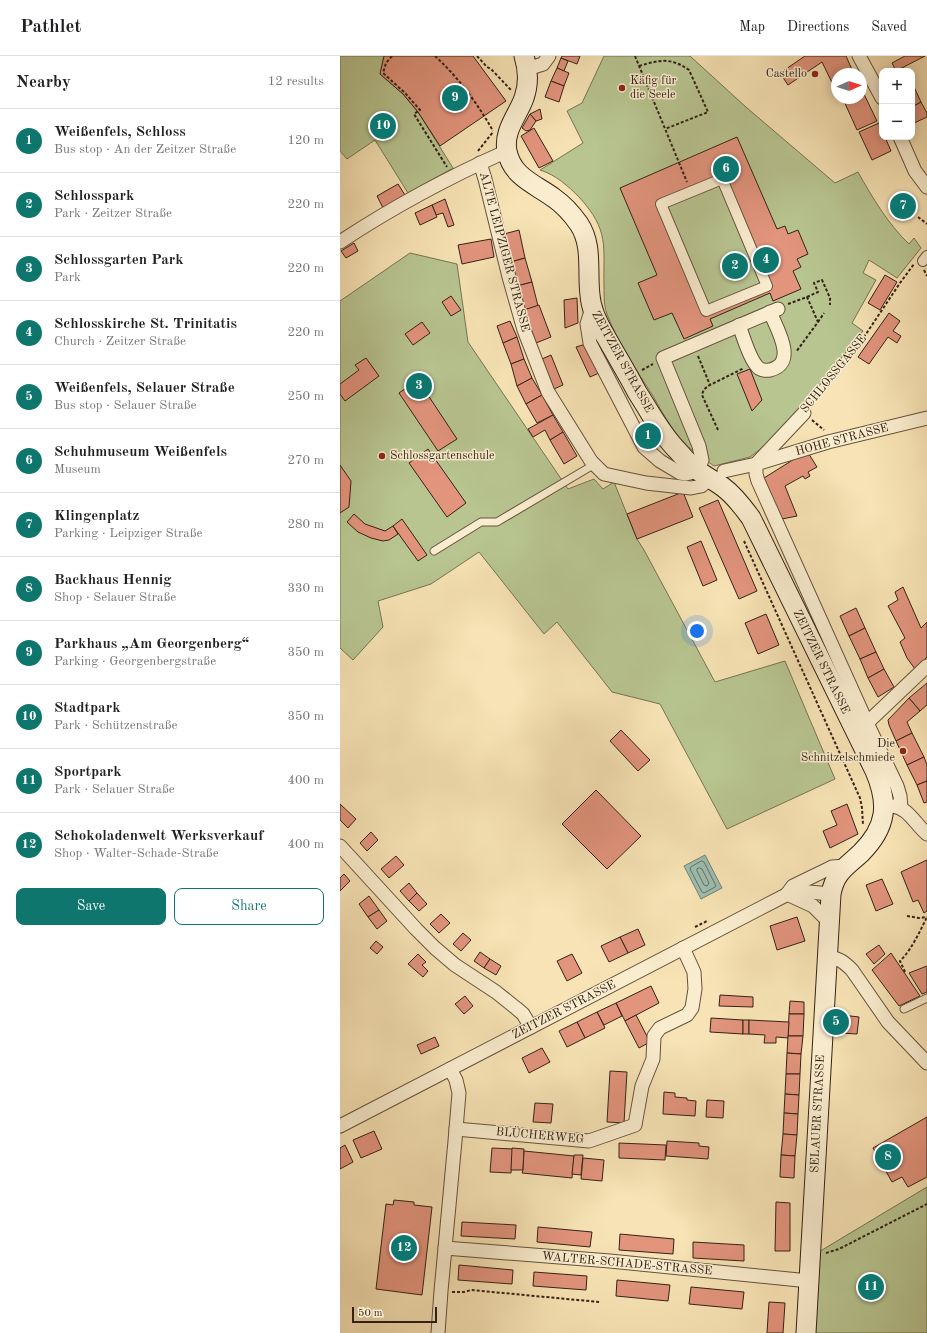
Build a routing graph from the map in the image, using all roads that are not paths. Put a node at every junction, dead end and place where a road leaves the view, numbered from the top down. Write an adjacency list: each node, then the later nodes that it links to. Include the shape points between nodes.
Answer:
1 (549, 56): 3 (street, via 543,64)
2 (859, 56): 4 (street)
3 (526, 62): 6 (main road, via 525,96 508,131)
4 (879, 93)
5 (901, 140): 8 (street, via 915,171)
6 (507, 151): 7 (street); 16 (main road, ZEITZER STRASSE, via 510,162 519,175 563,205 580,226 589,253 590,294 597,320 666,439)
7 (480, 163): 10 (street, via 362,227); 14 (street, ALTE LEIPZIGER STRASSE, via 524,330 548,392)
8 (925, 180)
9 (691, 192): 9 (street, via 722,179 767,286 706,311 662,204)
10 (340, 242)
11 (739, 325): 11 (street, via 774,310 785,356 782,364 767,371 760,369 755,364); 16 (street, via 663,358 699,446 702,460)
12 (804, 413): 15 (street, SCHLOSSGASSE)
13 (927, 418): 15 (street, HOHE STRASSE, via 828,442)
14 (595, 464): 16 (street, ALTE LEIPZIGER STRASSE, via 604,474 684,488 702,486); 17 (lane, via 497,522 481,522)
15 (756, 464): 16 (street); 19 (street, ZEITZER STRASSE, via 758,481)
16 (710, 474): 19 (main road, ZEITZER STRASSE, via 751,518)
17 (434, 551)
18 (927, 666): 19 (street)
19 (861, 727): 20 (main road, ZEITZER STRASSE, via 882,788)
20 (892, 807): 21 (street, via 906,811); 23 (main road, ZEITZER STRASSE, via 881,821 874,838)
21 (927, 834)
22 (340, 846): 31 (street, via 435,948 516,1008)
23 (845, 866): 24 (street, ZEITZER STRASSE, via 832,867 793,886); 25 (main road, ZEITZER STRASSE, via 835,880)
24 (788, 894): 25 (street, ZEITZER STRASSE, via 798,891); 26 (street, via 813,906); 27 (street, ZEITZER STRASSE)
25 (831, 894): 26 (main road, SELAUER STRASSE)
26 (830, 922): 28 (main road, SELAUER STRASSE)
27 (683, 948): 31 (street, ZEITZER STRASSE); 35 (street, BLÜCHERWEG, via 694,972 692,1008 687,1015 660,1028 654,1036 652,1058 642,1086 635,1125 589,1141)
28 (827, 958): 32 (street, via 840,959 852,970 888,1022); 37 (main road, SELAUER STRASSE)
29 (927, 998): 30 (lane)
30 (904, 1008)
31 (531, 1027): 33 (street, ZEITZER STRASSE)
32 (927, 1063)
33 (450, 1069): 34 (street, ZEITZER STRASSE); 35 (street, via 459,1093)
34 (340, 1126)
35 (456, 1129): 36 (street)
36 (445, 1248): 37 (street, WALTER-SCHADE-STRASSE); 38 (street)
37 (809, 1281): 39 (main road, SELAUER STRASSE)
38 (438, 1333)
39 (806, 1333)

